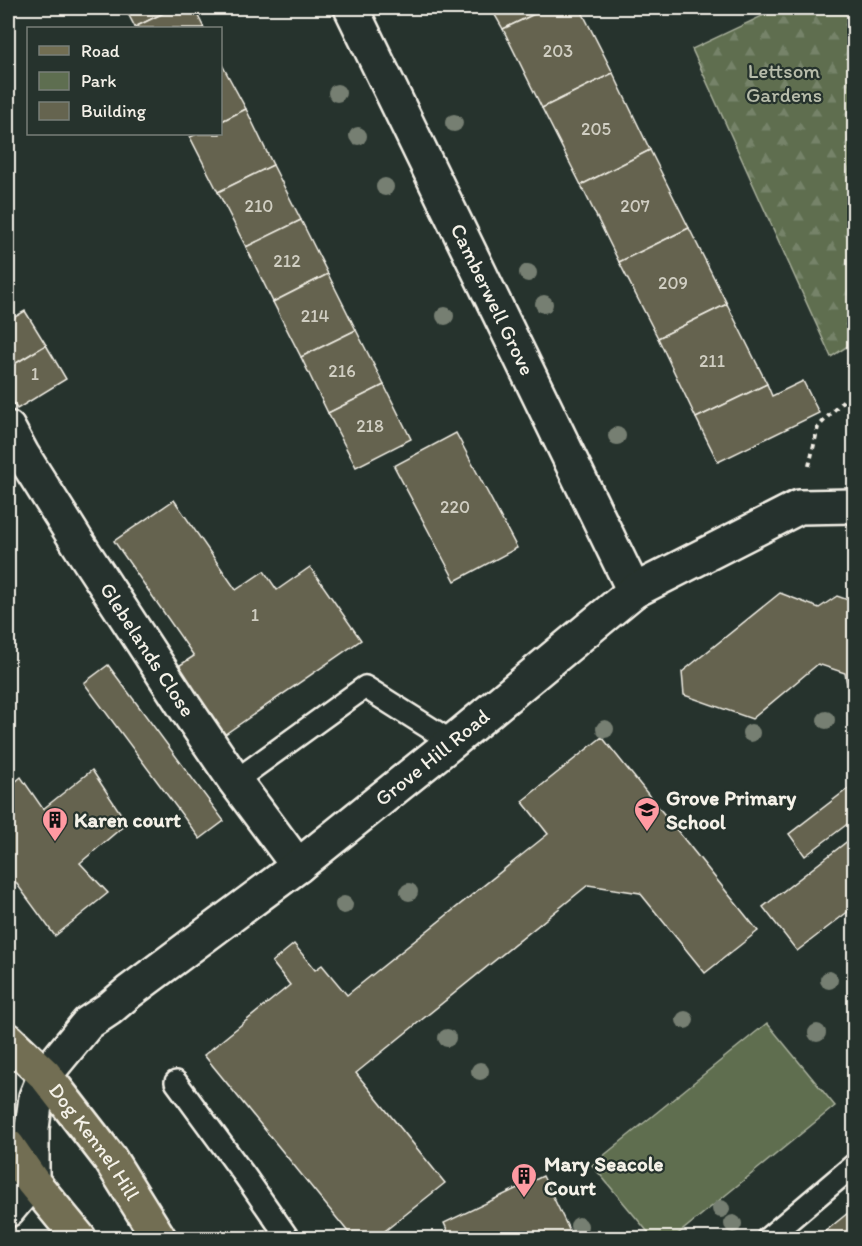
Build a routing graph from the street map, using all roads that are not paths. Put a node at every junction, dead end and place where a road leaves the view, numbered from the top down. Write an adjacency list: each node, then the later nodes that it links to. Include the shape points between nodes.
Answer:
1 (351, 8): 4 (street, Camberwell Grove)
2 (8, 428): 6 (street, Glebelands Close, via 83,551)
3 (855, 506): 4 (street, Grove Hill Road, via 799,507)
4 (634, 591): 5 (street, Grove Hill Road)
5 (452, 742): 6 (lane, via 365,687); 7 (street, Grove Hill Road)
6 (235, 782): 7 (street, Glebelands Close)
7 (298, 866): 9 (street, Grove Hill Road, via 88,1023)
8 (8, 1040): 9 (main road, Dog Kennel Hill)
9 (45, 1075): 13 (street, via 36,1097 32,1128); 16 (main road, Dog Kennel Hill, via 110,1159)
10 (176, 1082): 17 (lane)
11 (8, 1146): 13 (main road)
12 (855, 1165): 18 (lane)
13 (32, 1181): 14 (street); 15 (main road)
14 (8, 1210)
15 (79, 1239)
16 (159, 1239)
17 (288, 1239)
18 (768, 1239)

